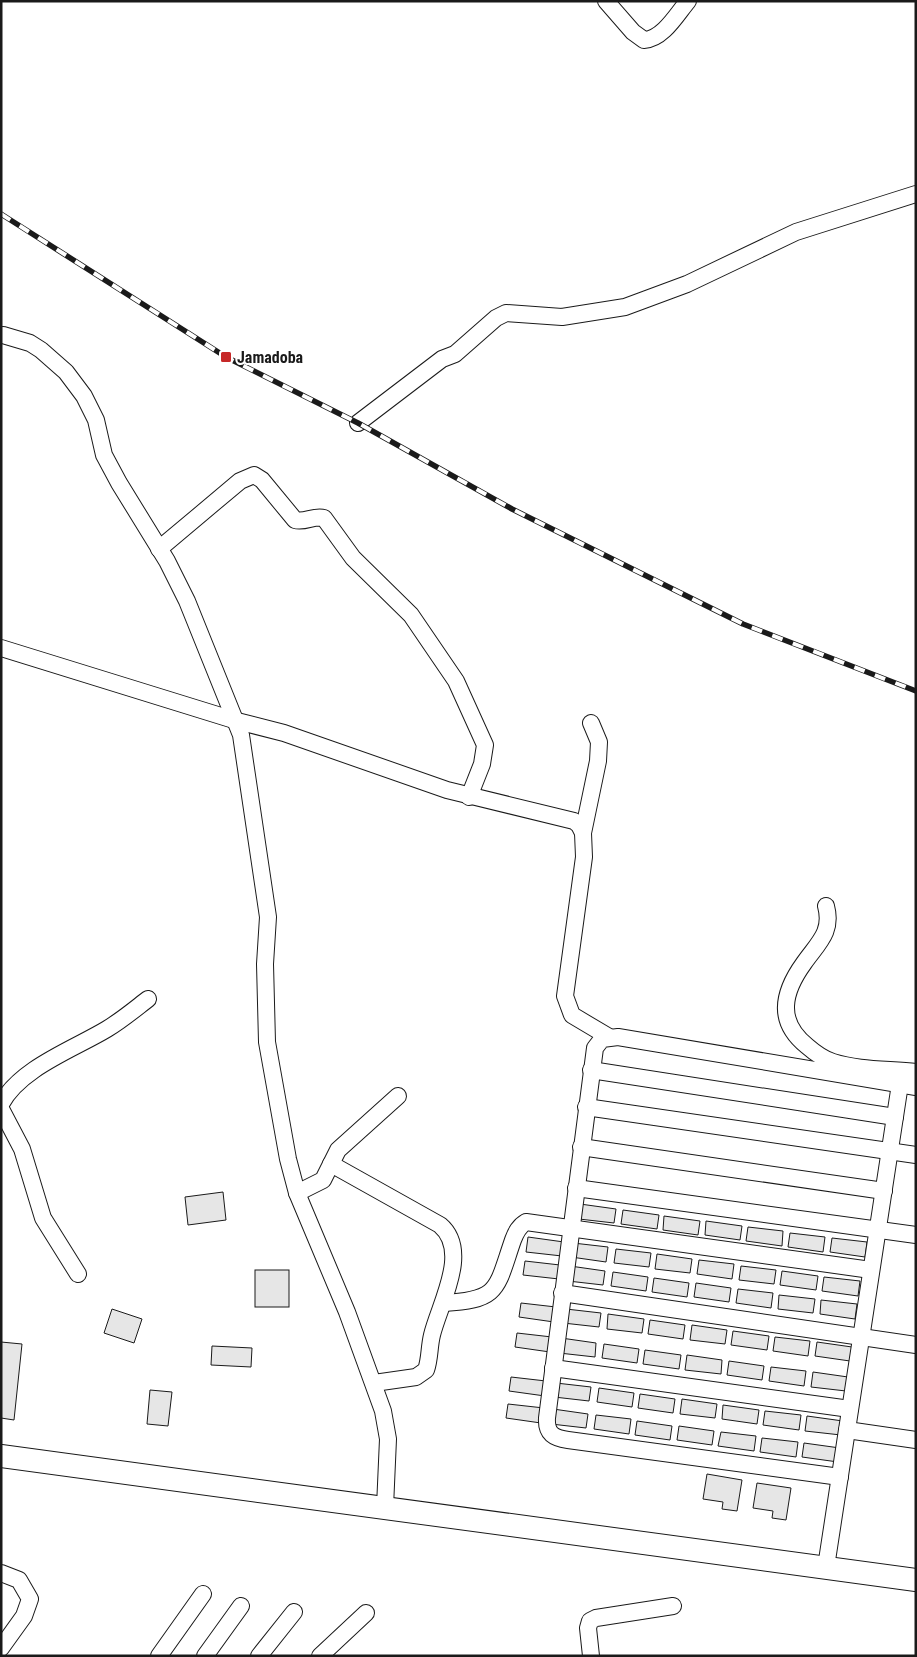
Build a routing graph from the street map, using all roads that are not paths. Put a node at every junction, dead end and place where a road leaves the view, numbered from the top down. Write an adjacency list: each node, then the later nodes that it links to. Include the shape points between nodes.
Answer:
1 (606, 1): 2 (street, via 644,40 664,30)
2 (688, 1)
3 (916, 194): 5 (street, via 796,232 687,284 626,307 562,317 506,313)
4 (4, 334): 6 (street, via 41,350 66,372 84,396 96,420 104,455)
5 (358, 423)
6 (159, 549): 8 (street, via 187,601); 10 (street, via 240,481 254,475 262,480 295,520 324,518 353,558 411,615 456,681 485,745 482,764)
7 (1, 648): 8 (street)
8 (237, 721): 10 (street, via 303,739); 29 (street, via 245,747 268,917 265,964 270,1062)
9 (591, 723): 11 (street, via 600,742)
10 (469, 797): 11 (street, via 566,818 579,825)
11 (582, 833): 14 (street, via 585,845 583,868 565,996 572,1015)
12 (826, 906): 16 (street, via 829,917 827,930 788,995 785,1014 792,1031 814,1052 833,1062)
13 (148, 999): 19 (street, via 109,1028 24,1077 10,1088)
14 (609, 1037): 15 (street, via 598,1042); 17 (street)
15 (591, 1070): 20 (street); 22 (street)
16 (916, 1072)
17 (908, 1086): 22 (street)
18 (398, 1096): 26 (street, via 346,1141)
19 (1, 1104)
20 (586, 1107): 23 (street); 24 (street)
21 (1, 1109): 34 (street, via 22,1149 42,1218)
22 (895, 1117): 24 (street)
23 (581, 1148): 27 (street); 28 (street)
24 (890, 1151): 25 (street); 28 (street)
25 (916, 1154)
26 (331, 1164): 29 (street, via 323,1180); 36 (street, via 448,1231 452,1260)
27 (576, 1188): 30 (street); 31 (street)
28 (884, 1191): 31 (street)
29 (297, 1192): 40 (street)
30 (570, 1228): 33 (street); 35 (street); 36 (street, via 534,1222 521,1225 498,1282 490,1293 472,1302)
31 (878, 1230): 32 (street); 33 (street)
32 (916, 1236)
33 (872, 1270): 37 (street)
34 (78, 1274)
35 (562, 1293): 37 (street); 39 (street)
36 (444, 1303): 40 (street, via 432,1336 426,1370 416,1377)
37 (861, 1338): 38 (street); 41 (street)
38 (916, 1345)
39 (553, 1368): 41 (street); 45 (street, via 546,1426 556,1438)
40 (374, 1383): 46 (street, via 388,1439)
41 (850, 1409): 42 (street)
42 (847, 1430): 43 (street); 45 (street)
43 (916, 1440)
44 (1, 1456): 46 (highway)
45 (840, 1477): 47 (street)
46 (385, 1507): 47 (highway)
47 (826, 1568): 49 (highway)
48 (1, 1572): 55 (street, via 19,1580 30,1599 24,1616)
49 (916, 1580)
50 (203, 1594): 56 (street)
51 (241, 1606): 57 (street)
52 (674, 1606): 60 (street, via 590,1621)
53 (294, 1612): 58 (street)
54 (366, 1613): 59 (street)
55 (1, 1648)
56 (159, 1656)
57 (205, 1656)
58 (259, 1656)
59 (320, 1656)
60 (590, 1656)

